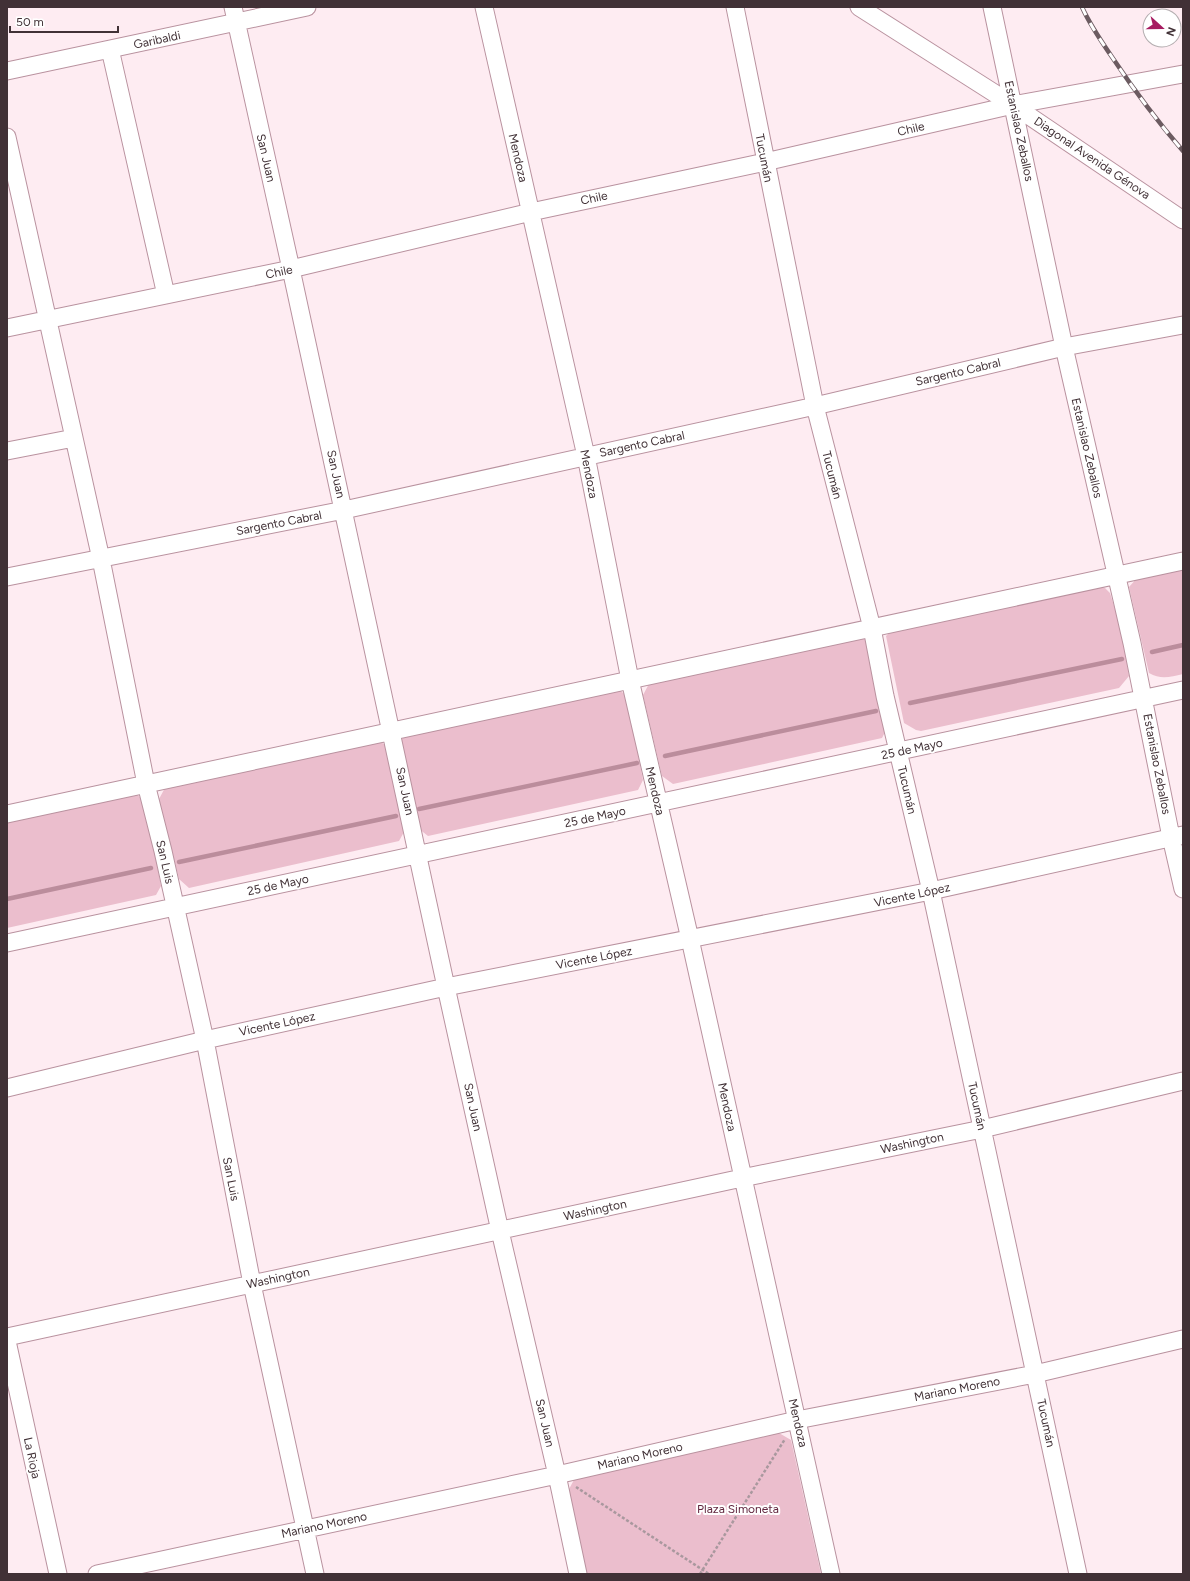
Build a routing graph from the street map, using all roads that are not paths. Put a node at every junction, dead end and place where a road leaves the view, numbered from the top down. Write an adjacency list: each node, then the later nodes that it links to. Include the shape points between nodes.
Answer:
1 (307, 7): 6 (street, Garibaldi)
2 (484, 7): 13 (street, Mendoza)
3 (735, 7): 12 (street, Tucumán)
4 (859, 7): 10 (street, Diagonal Avenida Génova)
5 (992, 7): 10 (street, Estanislao Zeballos)
6 (235, 15): 7 (street, Garibaldi); 15 (street, San Juan)
7 (110, 49): 8 (street, Garibaldi); 16 (street)
8 (7, 71)
9 (1183, 74): 10 (street, Chile)
10 (1013, 105): 12 (street, Chile); 14 (street, Diagonal Avenida Génova); 20 (street, Estanislao Zeballos)
11 (7, 137): 17 (street, San Luis)
12 (765, 162): 13 (street, Chile); 21 (street, Tucumán)
13 (531, 212): 15 (street, Chile); 24 (street, Mendoza)
14 (1183, 220)
15 (291, 269): 16 (street, Chile); 25 (street, San Juan)
16 (166, 295): 17 (street, Chile)
17 (49, 319): 19 (street, Chile); 22 (street, San Luis)
18 (1183, 325): 20 (street, Sargento Cabral)
19 (7, 328)
20 (1064, 347): 21 (street, Sargento Cabral); 28 (street, Estanislao Zeballos)
21 (814, 406): 24 (street, Sargento Cabral); 30 (street, Tucumán)
22 (74, 438): 23 (street); 26 (street, San Luis)
23 (7, 451)
24 (586, 456): 25 (street, Sargento Cabral); 31 (street, Mendoza)
25 (344, 510): 26 (street, Sargento Cabral); 34 (street, San Juan)
26 (101, 559): 29 (street, Sargento Cabral); 36 (street, San Luis)
27 (1183, 561): 28 (street)
28 (1116, 576): 30 (street); 33 (street, Estanislao Zeballos)
29 (7, 578)
30 (872, 628): 31 (street); 35 (street, Tucumán)
31 (630, 680): 34 (street); 37 (street, Mendoza)
32 (1183, 690): 33 (street, 25 de Mayo)
33 (1144, 699): 35 (street, 25 de Mayo); 39 (street, Estanislao Zeballos)
34 (392, 731): 36 (street); 40 (street, San Juan)
35 (898, 752): 37 (street, 25 de Mayo); 42 (street, Tucumán)
36 (146, 784): 38 (street); 43 (street, San Luis)
37 (657, 803): 40 (street, 25 de Mayo); 44 (street, Mendoza)
38 (7, 814)
39 (1177, 836): 41 (street, Estanislao Zeballos); 42 (street, Vicente López)
40 (418, 855): 43 (street, 25 de Mayo); 46 (street, San Juan)
41 (1183, 888)
42 (931, 892): 44 (street, Vicente López); 50 (street, Tucumán)
43 (175, 907): 45 (street, 25 de Mayo); 47 (street, San Luis)
44 (690, 939): 46 (street, Vicente López); 51 (street, Mendoza)
45 (7, 943)
46 (446, 987): 47 (street, Vicente López); 52 (street, San Juan)
47 (205, 1040): 49 (street, Vicente López); 53 (street, San Luis)
48 (1183, 1081): 50 (street, Washington)
49 (7, 1088)
50 (982, 1129): 51 (street, Washington); 57 (street, Tucumán)
51 (742, 1178): 52 (street, Washington); 58 (street, Mendoza)
52 (500, 1231): 53 (street, Washington); 59 (street, San Juan)
53 (252, 1284): 54 (street, Washington); 60 (street, San Luis)
54 (7, 1337)
55 (1183, 1340): 57 (street, Mariano Moreno)
56 (7, 1341): 61 (street, La Rioja)
57 (1035, 1374): 58 (street, Mariano Moreno); 66 (street, Tucumán)
58 (797, 1420): 59 (street, Mariano Moreno); 65 (street, Mendoza)
59 (557, 1475): 60 (street, Mariano Moreno); 64 (street, San Juan)
60 (305, 1529): 62 (street, Mariano Moreno); 63 (street, San Luis)
61 (58, 1574)
62 (97, 1574)
63 (315, 1574)
64 (578, 1574)
65 (831, 1574)
66 (1078, 1574)

